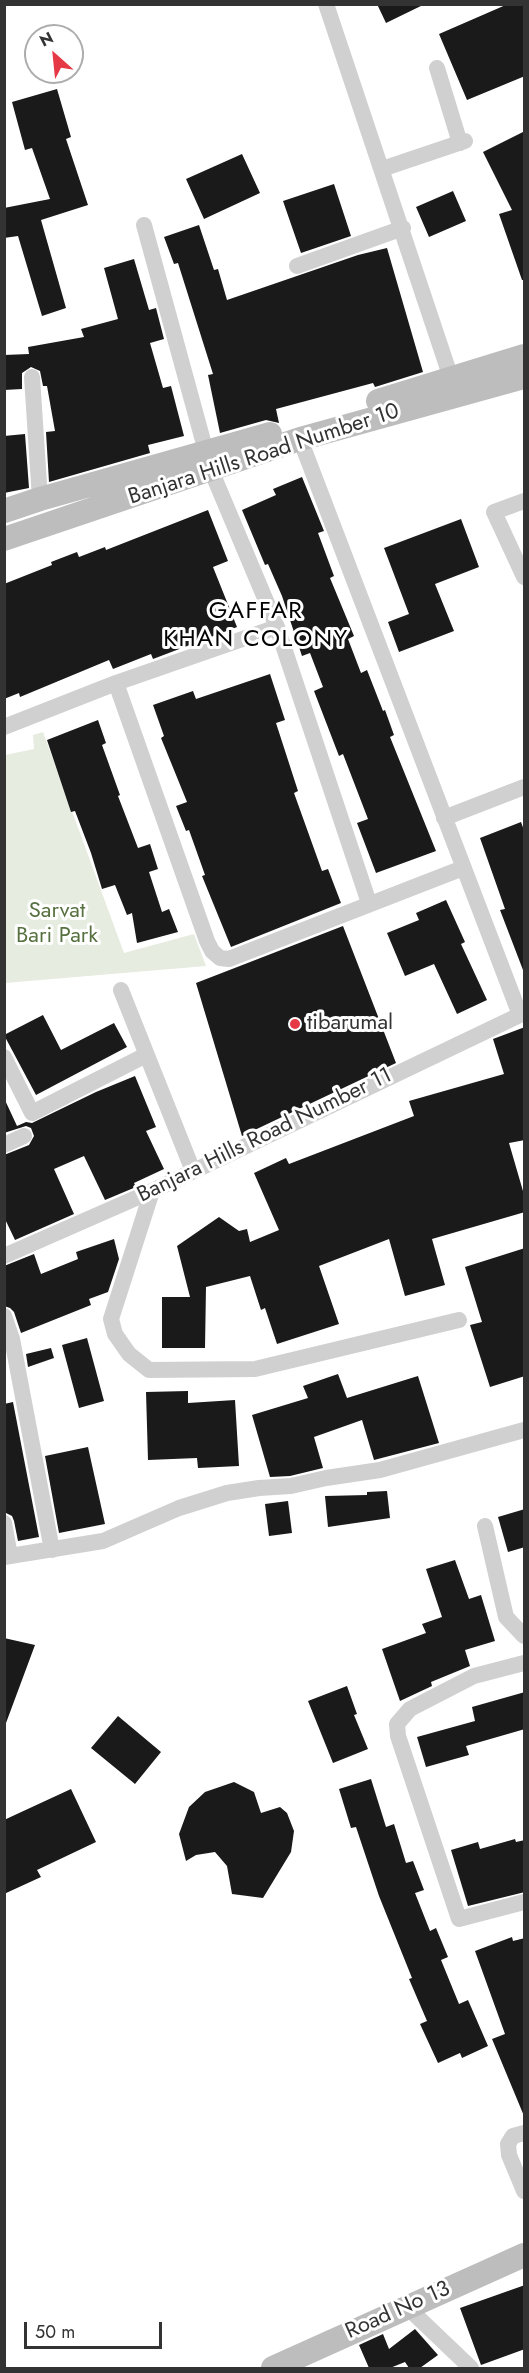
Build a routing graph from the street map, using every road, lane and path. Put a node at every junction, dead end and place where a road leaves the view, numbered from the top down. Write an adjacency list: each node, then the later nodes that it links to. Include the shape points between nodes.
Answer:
1 (326, 4): 3 (street)
2 (437, 68): 3 (street, via 463,142)
3 (382, 169): 5 (street)
4 (144, 225): 11 (street)
5 (403, 228): 6 (street); 9 (street)
6 (297, 266)
7 (524, 375): 9 (main road, Banjara Hills Road Number 10); 10 (main road, Banjara Hills Road Number 10)
8 (32, 377): 12 (street)
9 (451, 378): 11 (main road, Banjara Hills Road Number 10)
10 (300, 440): 11 (main road, Banjara Hills Road Number 10); 21 (street)
11 (208, 461): 12 (main road, Banjara Hills Road Number 10); 15 (main road, Banjara Hills Road Number 10); 17 (street)
12 (40, 499): 14 (main road, Banjara Hills Road Number 10)
13 (525, 501): 16 (street, via 494,512)
14 (4, 511)
15 (4, 539)
16 (525, 577)
17 (277, 627): 18 (street); 23 (street)
18 (116, 683): 19 (street); 23 (street, via 212,951 220,958 229,959)
19 (4, 727)
20 (525, 786): 21 (street)
21 (444, 818): 22 (street)
22 (463, 868): 23 (street); 25 (street)
23 (369, 903)
24 (121, 990): 26 (street)
25 (522, 1014): 30 (street, Banjara Hills Road Number 11)
26 (146, 1055): 27 (street, via 32,1113); 30 (street)
27 (4, 1058)
28 (24, 1136): 29 (street)
29 (4, 1145)
30 (193, 1171): 31 (street, Banjara Hills Road Number 11)
31 (152, 1191): 32 (street, Banjara Hills Road Number 11); 34 (street, via 111,1318 115,1334 129,1354 149,1370 255,1369)
32 (4, 1256)
33 (4, 1316): 38 (street, via 12,1339)
34 (459, 1320)
35 (525, 1430): 38 (street, via 380,1470 227,1493 179,1508 103,1541)
36 (4, 1523): 39 (street)
37 (485, 1526): 40 (street, via 506,1617)
38 (52, 1550): 39 (street)
39 (7, 1557)
40 (525, 1636)
41 (525, 1664): 42 (street, via 474,1676 410,1709 397,1724 459,1919)
42 (525, 1902)
43 (525, 2133): 44 (street, via 513,2136 508,2144)
44 (525, 2191)
45 (525, 2255): 46 (main road, Road No 13)
46 (406, 2306): 47 (main road, Road No 13); 48 (street)
47 (273, 2368)
48 (471, 2368)

